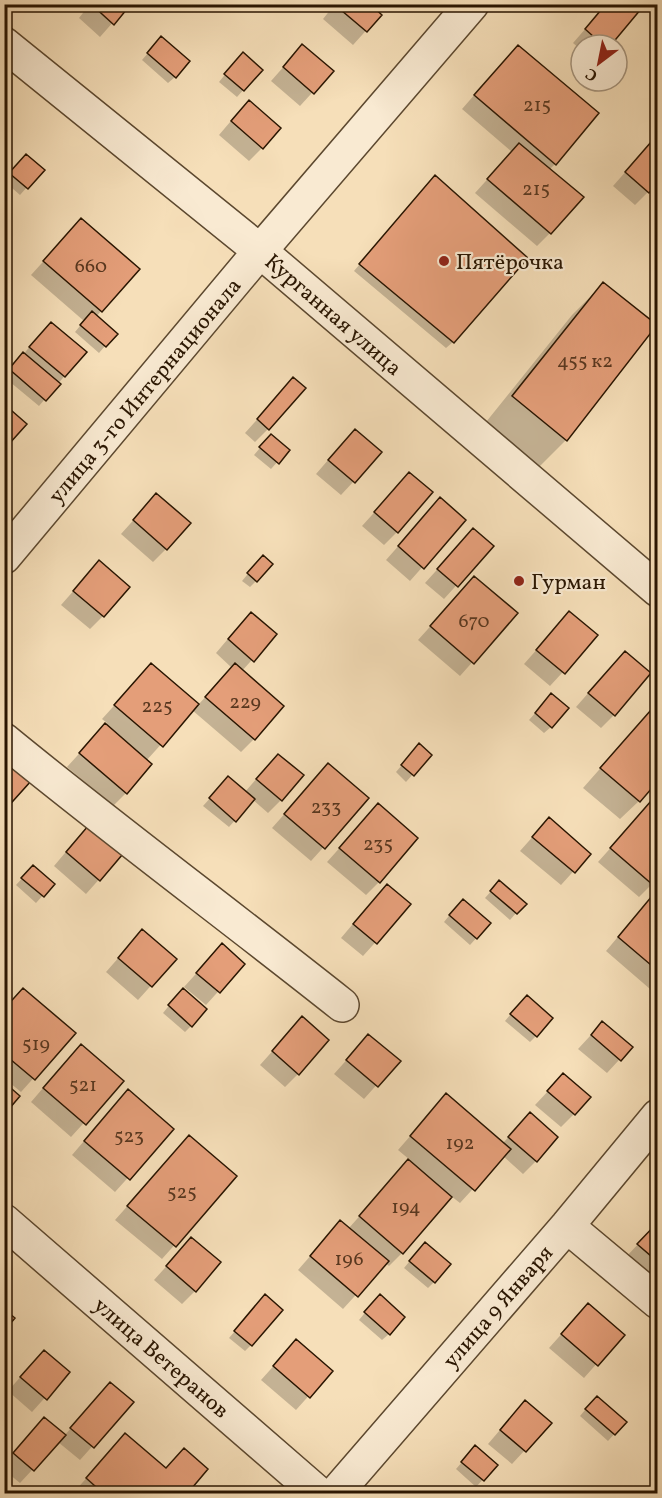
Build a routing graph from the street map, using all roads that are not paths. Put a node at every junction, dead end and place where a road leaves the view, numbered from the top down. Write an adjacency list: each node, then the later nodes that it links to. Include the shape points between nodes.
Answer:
1 (472, 4): 3 (street, улица 3-го Интернационала)
2 (4, 44): 3 (street, Курганная улица)
3 (260, 250): 4 (street, улица 3-го Интернационала); 5 (street, Курганная улица)
4 (4, 557)
5 (657, 590)
6 (4, 740): 7 (street)
7 (342, 1005)
8 (657, 1116): 10 (street, улица 9 Января)
9 (4, 1221): 12 (street, улица Ветеранов)
10 (567, 1226): 11 (street); 13 (street, улица 9 Января)
11 (657, 1302)
12 (319, 1494)
13 (335, 1494)

